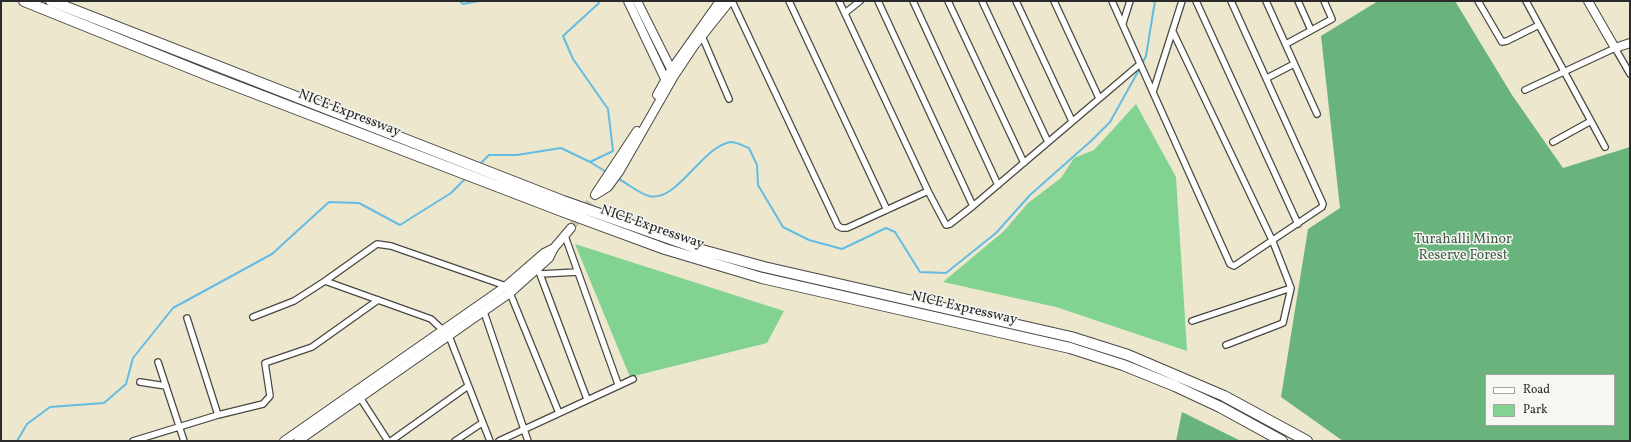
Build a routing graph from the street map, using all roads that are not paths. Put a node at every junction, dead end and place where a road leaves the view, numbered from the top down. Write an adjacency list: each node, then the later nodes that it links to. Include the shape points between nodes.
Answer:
1 (24, 1): 101 (highway, NICE Expressway, via 210,76 665,249 762,278 1062,346 1123,365 1220,407)
2 (51, 1): 102 (highway, NICE Expressway, via 594,213 702,250 764,267 1071,336 1128,355 1224,396)
3 (628, 1): 42 (main road)
4 (637, 1): 39 (main road)
5 (720, 1): 39 (main road)
6 (731, 1): 32 (main road); 58 (street, via 838,226 846,228)
7 (789, 1): 58 (street)
8 (839, 1): 27 (street)
9 (860, 1): 27 (street)
10 (878, 1): 57 (street)
11 (913, 1): 55 (street)
12 (948, 1): 53 (street)
13 (982, 1): 50 (street)
14 (1016, 1): 48 (street)
15 (1054, 1): 45 (street)
16 (1112, 1): 28 (street)
17 (1130, 1): 28 (street)
18 (1182, 1): 31 (street)
19 (1196, 1): 59 (street)
20 (1231, 1): 41 (street)
21 (1266, 1): 34 (street)
22 (1298, 1): 30 (street)
23 (1324, 1): 30 (street, via 1332,19)
24 (1478, 1): 29 (street, via 1502,42)
25 (1526, 1): 29 (street)
26 (1588, 1): 35 (main road)
27 (845, 13): 56 (street)
28 (1123, 23): 36 (street)
29 (1539, 25): 38 (street)
30 (1311, 30): 34 (street)
31 (1173, 32): 44 (street); 62 (street)
32 (702, 36): 39 (main road); 46 (street)
33 (1630, 43): 35 (main road)
34 (1286, 44): 37 (street)
35 (1615, 48): 38 (street); 40 (street)
36 (1140, 64): 44 (street); 45 (street)
37 (1294, 64): 41 (street); 47 (street)
38 (1564, 71): 43 (street); 49 (street)
39 (673, 73): 42 (main road)
40 (1630, 74)
41 (1267, 78): 59 (street, via 1322,201 1322,207)
42 (667, 83): 54 (main road)
43 (1525, 90)
44 (1153, 92): 62 (street, via 1230,264 1236,266)
45 (1098, 98): 48 (street)
46 (729, 99)
47 (1317, 114)
48 (1072, 121): 50 (street)
49 (1591, 121): 51 (street); 52 (street)
50 (1048, 142): 53 (street)
51 (1553, 142)
52 (1605, 147)
53 (1024, 163): 55 (street)
54 (605, 184)
55 (998, 184): 57 (street)
56 (928, 191): 57 (street, via 946,225); 58 (street)
57 (973, 206)
58 (887, 210)
59 (1298, 224): 62 (street)
60 (571, 228): 61 (main road)
61 (565, 236): 63 (main road); 65 (street)
62 (1272, 242): 68 (street)
63 (554, 248): 64 (main road); 67 (main road, via 544,253)
64 (539, 272): 65 (street); 69 (main road); 85 (street)
65 (578, 272): 81 (street)
66 (325, 281): 67 (street, via 377,244 391,246); 70 (street); 72 (street, via 294,301)
67 (506, 286): 75 (main road)
68 (1291, 288): 74 (street); 77 (street, via 1283,323)
69 (510, 294): 71 (main road); 86 (street)
70 (378, 300): 75 (street, via 431,319); 87 (street, via 312,347 265,363 270,396 263,404)
71 (484, 312): 76 (main road); 90 (street)
72 (253, 317)
73 (188, 318): 87 (street)
74 (1192, 321)
75 (442, 330): 76 (street); 84 (main road)
76 (449, 336): 83 (street); 84 (main road)
77 (1226, 345)
78 (158, 362): 82 (street)
79 (634, 379): 81 (street)
80 (140, 382): 82 (street)
81 (618, 384): 85 (street)
82 (166, 386): 89 (street)
83 (468, 386): 88 (street); 96 (street)
84 (358, 394): 93 (main road); 94 (main road); 95 (street)
85 (587, 400): 86 (street)
86 (560, 413): 90 (street)
87 (218, 415): 89 (street)
88 (482, 423): 97 (street); 98 (street)
89 (180, 428): 91 (street); 92 (street)
90 (523, 429): 99 (street); 100 (street)
91 (133, 441)
92 (184, 441)
93 (284, 441)
94 (298, 441)
95 (388, 441)
96 (391, 441)
97 (455, 441)
98 (490, 441)
99 (499, 441)
100 (528, 441)
101 (1282, 441)
102 (1307, 441)

